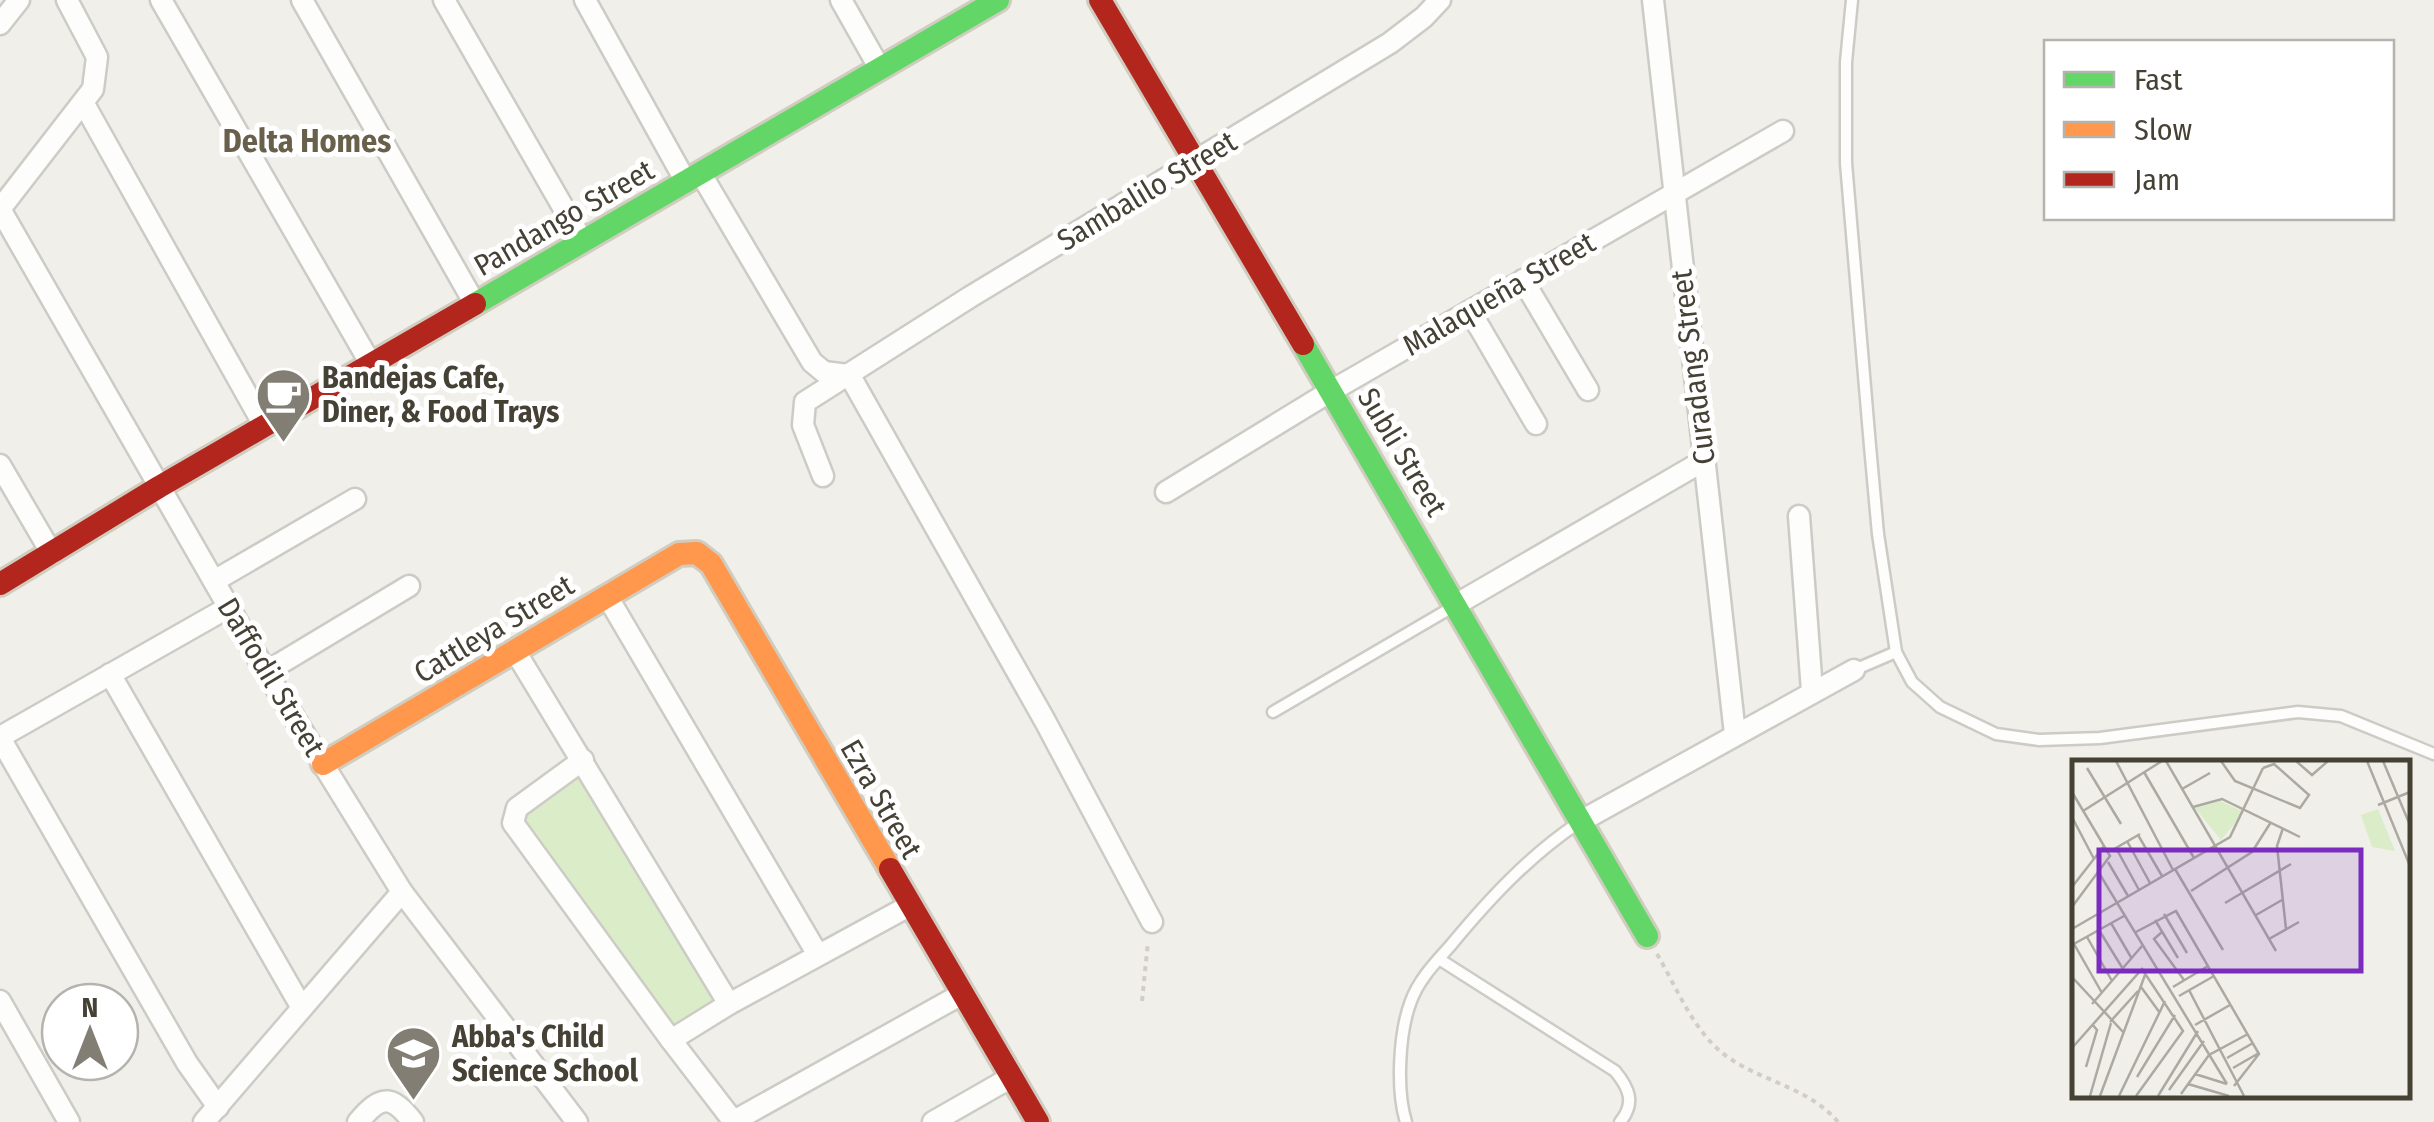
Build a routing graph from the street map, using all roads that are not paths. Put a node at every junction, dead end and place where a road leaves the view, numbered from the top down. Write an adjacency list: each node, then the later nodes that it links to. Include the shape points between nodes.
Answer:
1 (19, 0): 13 (street)
2 (67, 0): 15 (street, via 97,57)
3 (161, 0): 25 (street)
4 (302, 0): 23 (street)
5 (444, 0): 21 (street)
6 (585, 0): 18 (street)
7 (841, 0): 14 (street)
8 (998, 0): 14 (street, Pandango Street)
9 (1100, 0): 17 (street, Subli Street)
10 (1440, 0): 17 (street, Sambalilo Street, via 1390,44)
11 (1653, 0): 19 (street, Curadang Street)
12 (1852, 0): 47 (lane, via 1846,163 1878,534)
13 (0, 24)
14 (880, 69): 18 (street, Pandango Street)
15 (84, 104): 20 (street); 30 (street)
16 (1783, 131): 19 (street, Malaqueña Street)
17 (1194, 164): 26 (street, Sambalilo Street); 28 (street, Subli Street)
18 (694, 178): 21 (street, Pandango Street); 26 (street, via 812,362 824,372)
19 (1673, 194): 22 (street, Malaqueña Street); 31 (street, Curadang Street)
20 (0, 209): 34 (street, Daffodil Street)
21 (583, 242): 23 (street, Pandango Street)
22 (1523, 280): 24 (street, Malaqueña Street); 27 (street)
23 (474, 304): 25 (street, Pandango Street)
24 (1470, 311): 28 (street, Malaqueña Street); 29 (street)
25 (372, 366): 30 (street, Pandango Street)
26 (850, 376): 33 (street, Sambalilo Street, via 805,402 804,425); 61 (street)
27 (1588, 390)
28 (1331, 391): 35 (street, Malaqueña Street); 44 (street, Subli Street)
29 (1536, 424)
30 (265, 427): 34 (street, Pandango Street)
31 (1703, 461): 44 (street); 53 (street, Curadang Street)
32 (0, 465): 39 (street)
33 (823, 476)
34 (159, 487): 39 (street, Pandango Street); 40 (street, Daffodil Street)
35 (1166, 492)
36 (355, 499): 40 (street)
37 (1799, 516): 51 (street)
38 (697, 553): 43 (street, Cattleya Street, via 679,554); 60 (street, Ezra Street, via 711,564)
39 (52, 554): 41 (street, Pandango Street)
40 (214, 581): 45 (street, Daffodil Street)
41 (0, 584)
42 (409, 586): 49 (street)
43 (608, 596): 46 (street, Cattleya Street); 63 (street)
44 (1457, 604): 52 (lane); 58 (street, Subli Street)
45 (229, 607): 49 (street, Daffodil Street); 50 (street)
46 (515, 651): 56 (street); 57 (street, Cattleya Street)
47 (1896, 652): 48 (lane); 55 (lane, via 1912,682 1940,707 1996,734 2100,738 2298,712 2341,716)
48 (1854, 670): 51 (street)
49 (266, 672): 57 (street, Daffodil Street)
50 (110, 674): 54 (street); 68 (street)
51 (1812, 691): 53 (street)
52 (1273, 712)
53 (1735, 734): 58 (street)
54 (0, 738): 71 (street)
55 (2434, 754)
56 (583, 760): 67 (street); 69 (street, via 517,808 513,822)
57 (323, 764): 59 (street, Daffodil Street)
58 (1582, 821): 62 (street, Subli Street); 64 (lane, via 1528,861)
59 (402, 892): 68 (street); 75 (street, Daffodil Street)
60 (909, 906): 63 (street); 65 (street, Ezra Street)
61 (1152, 922)
62 (1647, 936)
63 (818, 955): 67 (street)
64 (1439, 959): 79 (lane, via 1420,982 1406,1018 1399,1089); 80 (lane, via 1615,1072 1630,1101)
65 (962, 994): 70 (street, Ezra Street); 76 (street)
66 (0, 1001): 72 (street)
67 (729, 1004): 69 (street)
68 (302, 1008): 71 (street)
69 (670, 1040): 76 (street)
70 (1010, 1078): 77 (street); 78 (street, Ezra Street)
71 (211, 1114)
72 (70, 1122)
73 (358, 1122): 74 (street, via 389,1100)
74 (413, 1122)
75 (577, 1122)
76 (734, 1122)
77 (933, 1122)
78 (1038, 1122)
79 (1406, 1122)
80 (1620, 1122)

